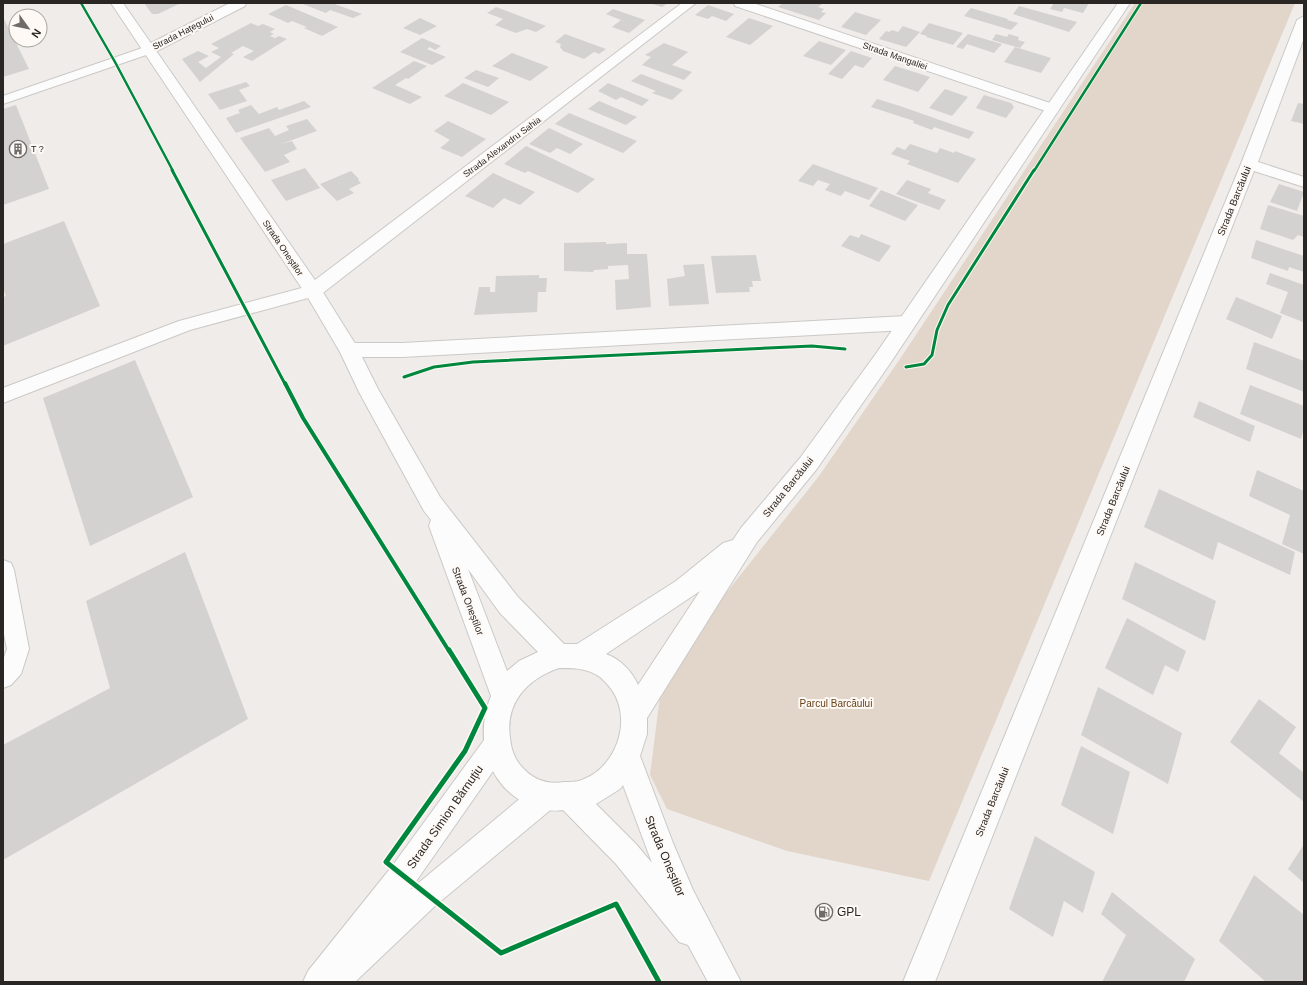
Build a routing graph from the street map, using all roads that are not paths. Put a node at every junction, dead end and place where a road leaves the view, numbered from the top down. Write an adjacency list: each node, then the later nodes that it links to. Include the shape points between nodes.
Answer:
1 (117, 3): 7 (street, Strada Oneștilor)
2 (240, 3): 7 (street, Strada Hațegului)
3 (690, 3): 12 (street, Strada Alexandru Sahia)
4 (740, 3): 9 (street, Strada Mangaliei)
5 (1124, 3): 9 (street, Strada Barcăului)
6 (1304, 20): 10 (street, Strada Barcăului)
7 (148, 50): 8 (lane); 12 (street, Strada Oneștilor)
8 (3, 100)
9 (1051, 108): 13 (street, Strada Barcăului)
10 (1249, 164): 11 (street); 30 (street, Strada Barcăului)
11 (1304, 182)
12 (313, 291): 14 (street, Strada Oneștilor); 15 (lane, via 185,325)
13 (906, 323): 14 (street, via 402,350); 17 (street, Strada Barcăului, via 808,464)
14 (349, 350): 16 (street, Strada Oneștilor, via 369,392)
15 (3, 396)
16 (432, 504): 19 (street, Strada Oneștilor, via 509,605); 21 (street, Strada Oneștilor)
17 (749, 535): 19 (street, Strada Barcăului, via 684,588); 22 (street, Strada Barcăului)
18 (3, 570): 20 (lane, via 18,649 13,666)
19 (569, 656): 21 (street, via 537,664 518,677); 22 (street, via 600,662 616,674 628,692)
20 (3, 677)
21 (504, 697): 23 (street, via 496,720)
22 (635, 712): 24 (street, via 635,735)
23 (496, 745): 25 (street, via 505,768 521,786); 27 (street, Strada Simion Bărnuțiu, via 403,875)
24 (627, 757): 25 (street, via 618,772 603,785 587,794); 26 (street, Strada Oneștilor, via 652,830)
25 (557, 797): 26 (street, Strada Oneștilor, via 626,854); 28 (street, via 426,894)
26 (708, 954): 29 (street, Strada Oneștilor)
27 (319, 982)
28 (332, 982)
29 (725, 982)
30 (919, 982)

